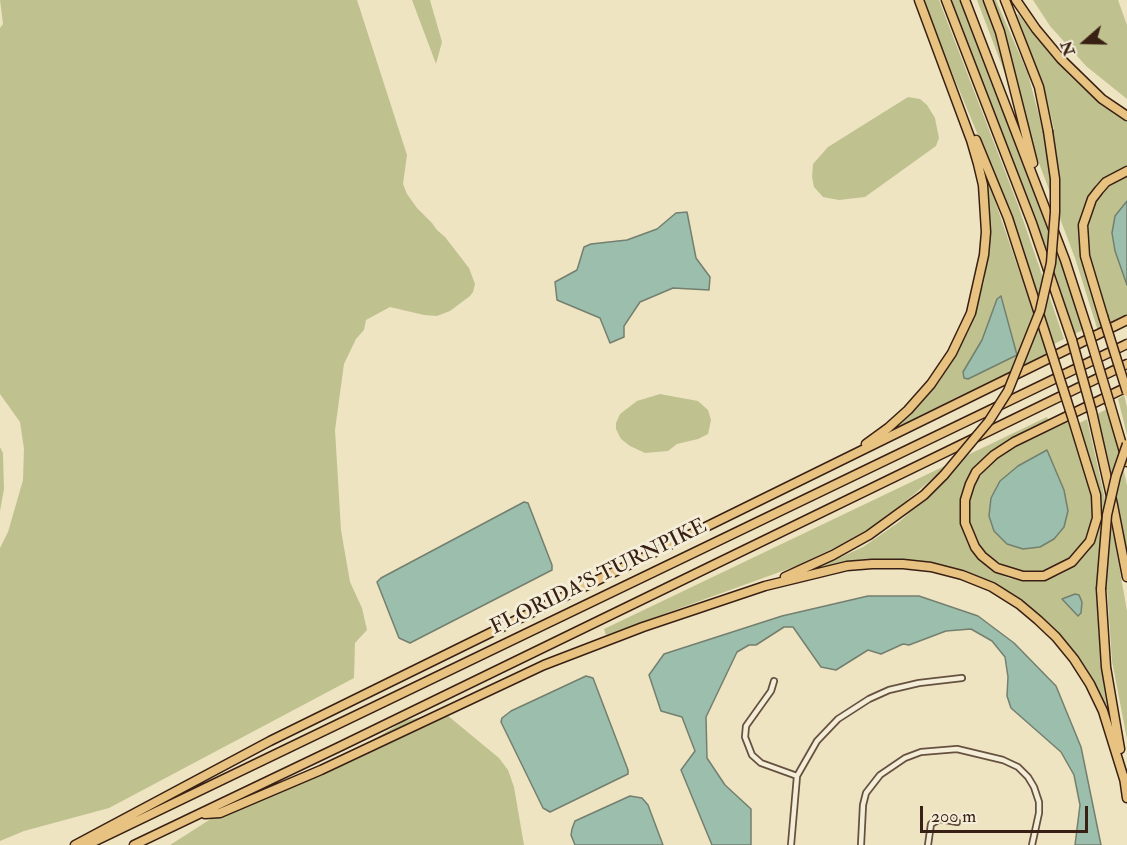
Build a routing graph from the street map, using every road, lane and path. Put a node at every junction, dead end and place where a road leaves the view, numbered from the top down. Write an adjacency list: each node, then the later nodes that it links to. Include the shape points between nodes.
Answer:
1 (919, 0): 7 (highway)
2 (946, 0): 18 (highway, bridge, via 1032,223 1072,340 1092,412)
3 (965, 0): 10 (highway)
4 (988, 0): 10 (highway, via 1000,32)
5 (1005, 0): 19 (highway, bridge, via 1045,110 1055,179 1051,263 1040,311 1008,390 989,421 924,495 869,535)
6 (1016, 0): 8 (highway, via 1060,59 1102,99)
7 (923, 12): 14 (highway, bridge, via 1008,218 1051,351 1074,420 1096,495 1097,518 1090,540 1072,562 1044,576 1023,576 997,568 975,547 966,523 965,500 976,472 1014,442); 17 (highway, via 971,140 983,185 986,232 980,278 971,313 952,353 918,400 871,441)
8 (1127, 116)
9 (1127, 171): 14 (highway, bridge, via 1099,190 1083,225 1085,256)
10 (1041, 198): 16 (highway, bridge, via 1065,260)
11 (1127, 320): 17 (highway)
12 (1127, 344): 28 (highway, FLORIDA'S TURNPIKE)
13 (1127, 364): 25 (highway, FLORIDA'S TURNPIKE)
14 (1127, 389)
15 (1127, 444): 23 (highway, bridge, via 1107,515 1101,589 1106,668)
16 (1127, 462)
17 (821, 470): 27 (highway, via 270,741)
18 (1127, 577)
19 (765, 586): 23 (highway, via 847,566 903,564 963,575 992,587 1038,620 1074,659 1103,711); 25 (highway, via 544,665 321,770 220,813)
20 (962, 678): 22 (street, via 890,690 869,699 838,719 817,741)
21 (774, 681): 22 (street, via 746,726 745,737 752,755 761,763)
22 (797, 776): 30 (street)
23 (1125, 782): 24 (highway)
24 (1127, 798)
25 (198, 814): 29 (highway, FLORIDA'S TURNPIKE)
26 (957, 822): 32 (street, via 940,819 931,825)
27 (75, 845)
28 (87, 845)
29 (134, 845)
30 (790, 845)
31 (861, 845): 33 (street, via 866,793 880,775 921,752 957,749 1003,760 1028,777 1039,802)
32 (928, 845)
33 (1032, 845)

